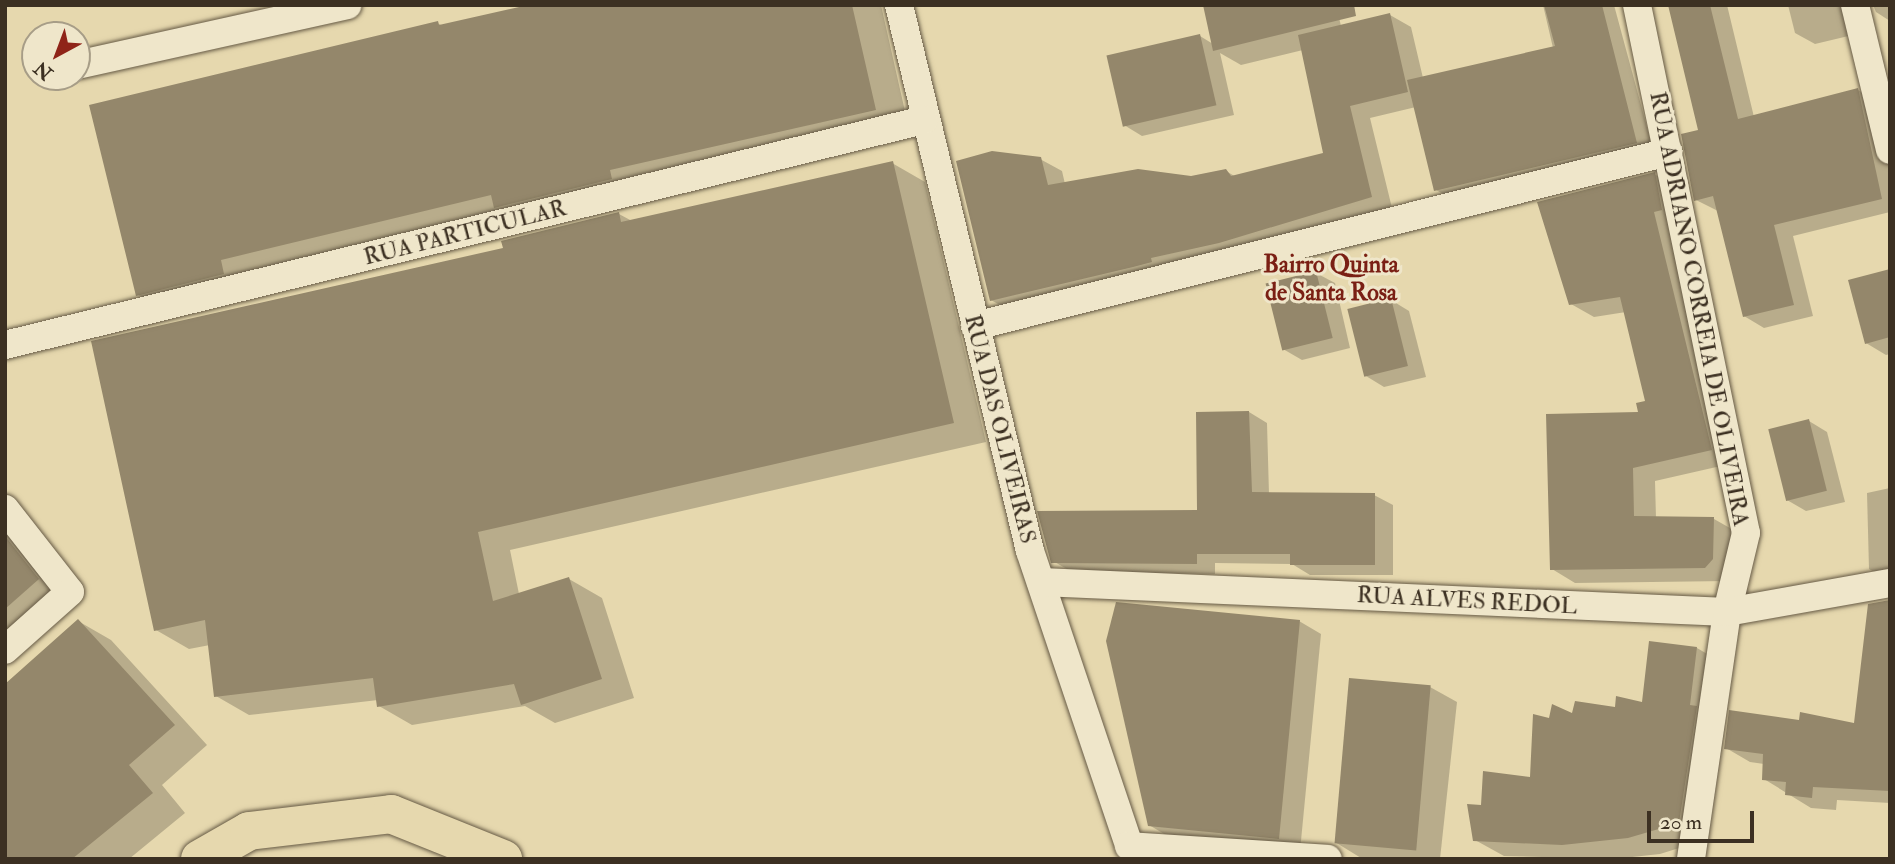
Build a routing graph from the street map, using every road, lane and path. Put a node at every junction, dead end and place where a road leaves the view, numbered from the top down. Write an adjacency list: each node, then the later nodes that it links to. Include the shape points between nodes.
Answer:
1 (347, 5): 5 (street)
2 (898, 5): 6 (street, RUA DAS OLIVEIRAS)
3 (1637, 5): 8 (street, RUA ADRIANO CORREIA DE OLIVEIRA)
4 (1855, 5): 7 (street)
5 (91, 62)
6 (924, 120): 9 (street, RUA DAS OLIVEIRAS); 10 (street, RUA PARTICULAR)
7 (1890, 150)
8 (1668, 152): 9 (street); 14 (street, RUA ADRIANO CORREIA DE OLIVEIRA, via 1746,533)
9 (975, 326): 12 (street, RUA DAS OLIVEIRAS)
10 (5, 345)
11 (5, 509): 15 (street, via 70,592)
12 (1041, 582): 14 (street, RUA ALVES REDOL); 18 (street, RUA DAS OLIVEIRAS, via 1129,846)
13 (1890, 583): 14 (street, RUA ALVES REDOL)
14 (1727, 612): 19 (street, RUA ADRIANO CORREIA DE OLIVEIRA)
15 (5, 650)
16 (200, 859): 17 (highway, via 249,831 391,814)
17 (503, 859)
18 (1328, 859)
19 (1691, 859)

